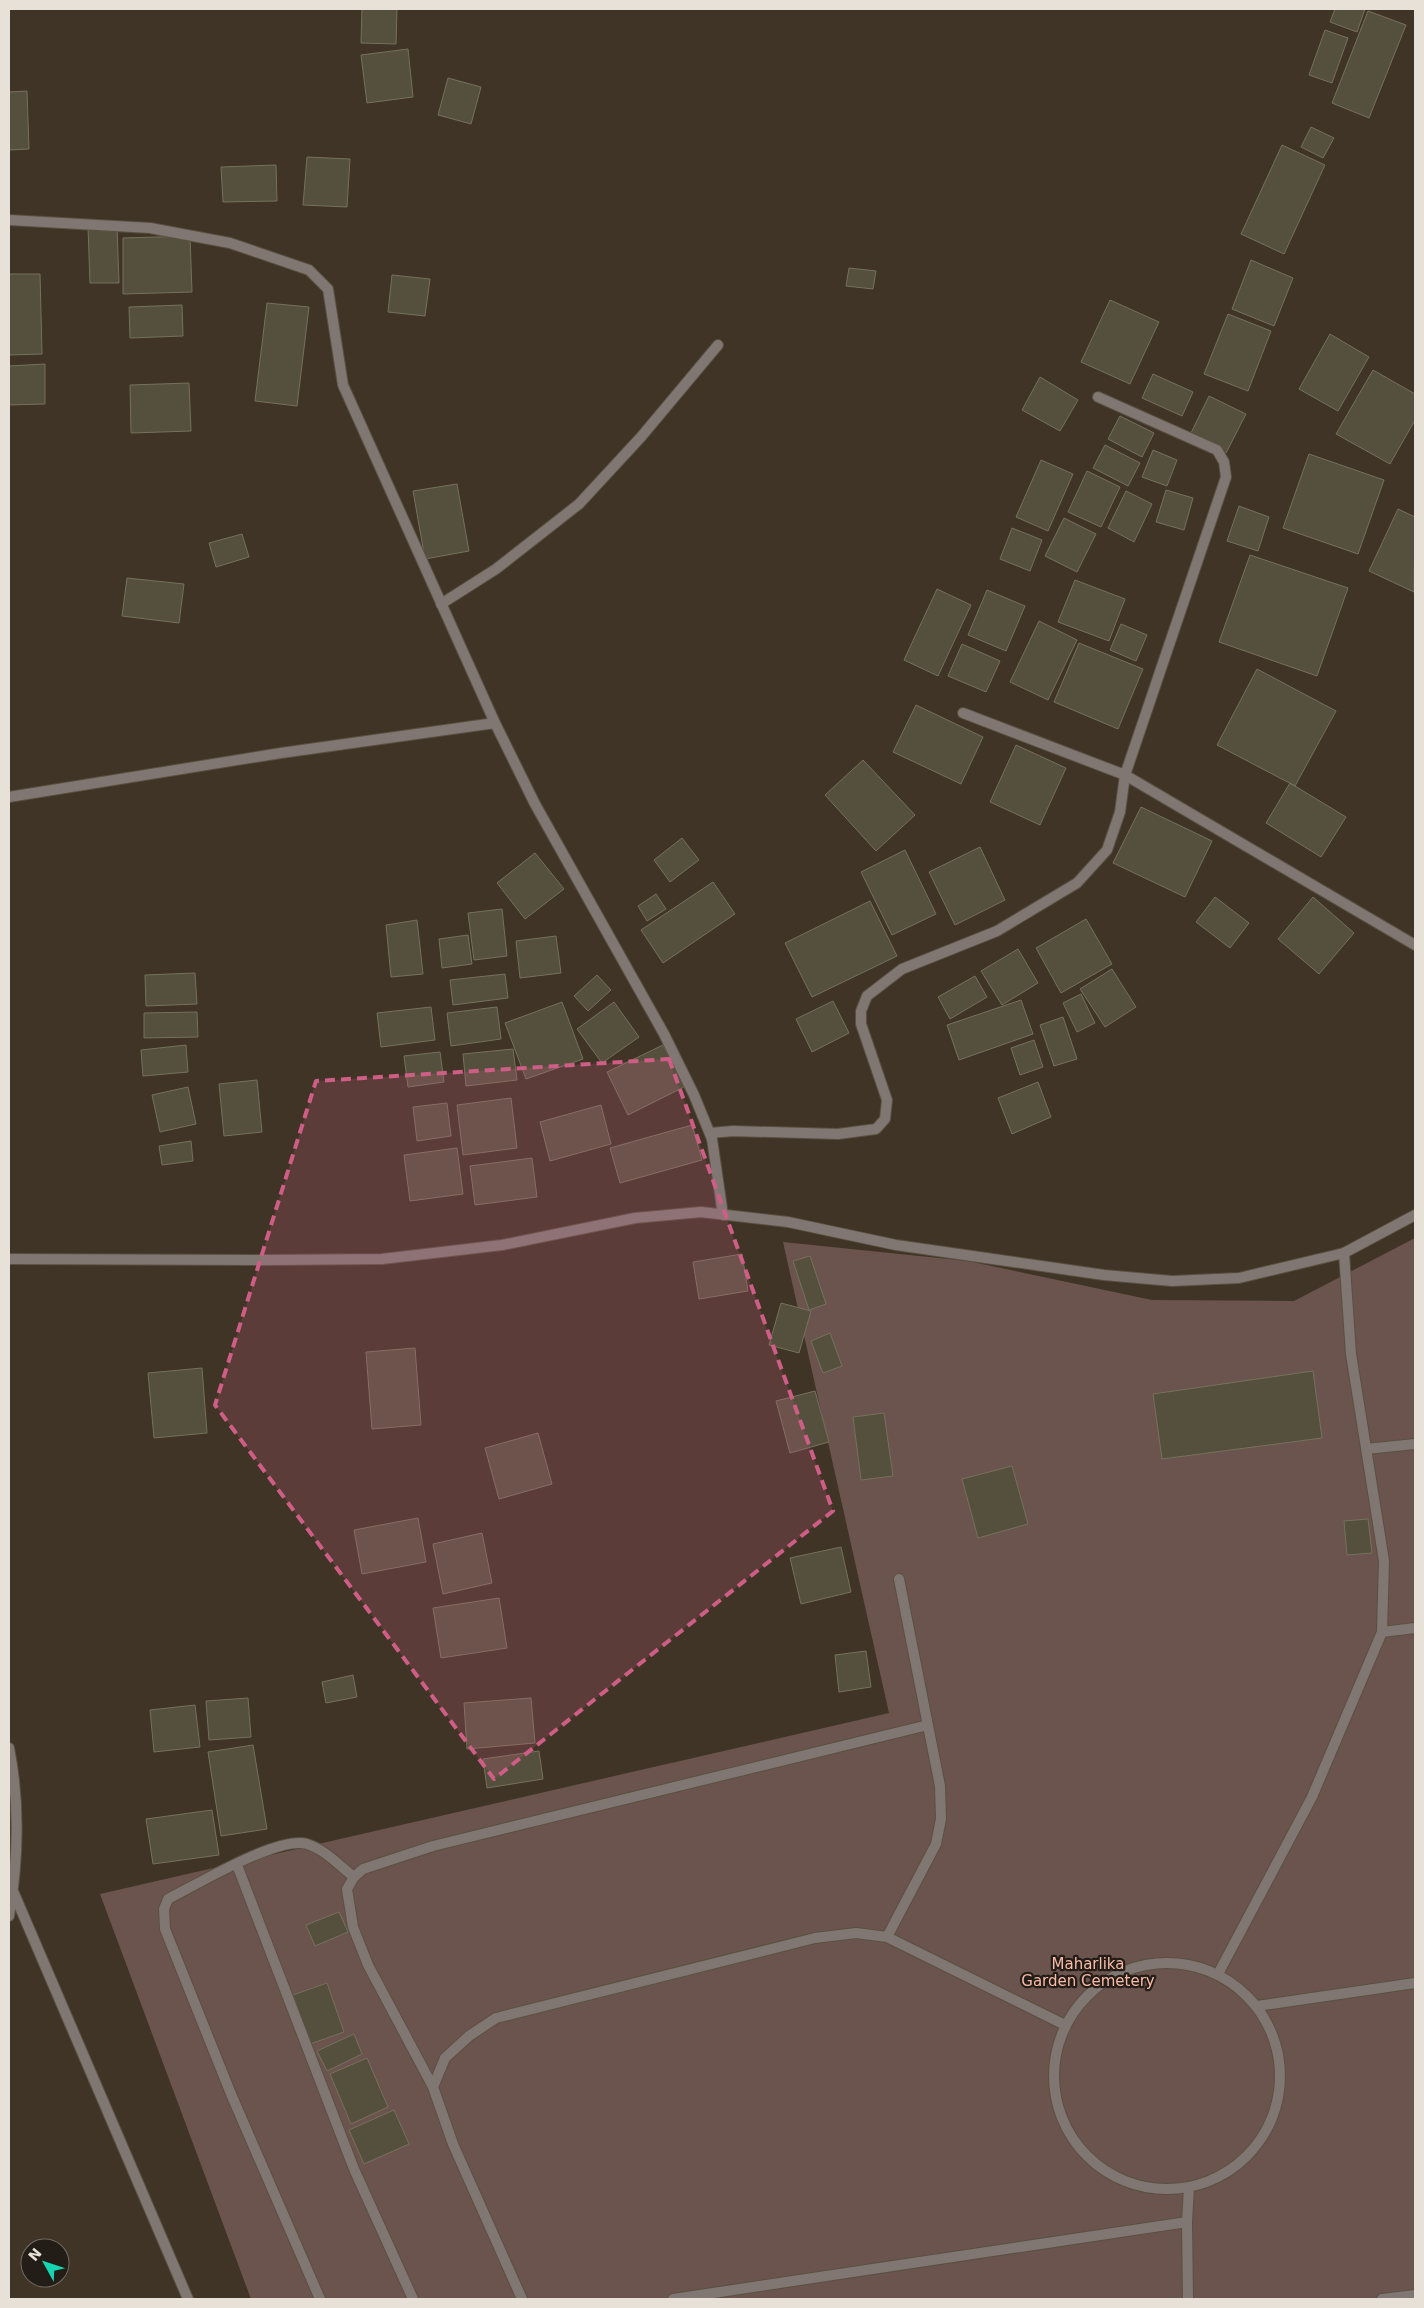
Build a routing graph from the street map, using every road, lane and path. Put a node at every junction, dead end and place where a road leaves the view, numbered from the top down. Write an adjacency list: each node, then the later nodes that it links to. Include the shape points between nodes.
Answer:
1 (9, 220): 4 (street, via 150,228 230,243 309,270 328,289 343,385)
2 (718, 345): 4 (street, via 641,437 579,504 496,568)
3 (1098, 397): 7 (street, via 1216,450 1224,462 1226,477)
4 (441, 604): 6 (street)
5 (963, 712): 7 (street)
6 (495, 723): 8 (street, via 281,753); 10 (street, via 535,804 664,1034)
7 (1125, 775): 9 (street); 10 (street, via 1120,812 1107,850 1077,883 997,931 902,969 867,996 861,1024 887,1100 885,1119 876,1129 838,1134)
8 (9, 797)
9 (1415, 945)
10 (710, 1133): 11 (street)
11 (723, 1215): 13 (street, via 788,1222 906,1247 1172,1282 1239,1278); 14 (street, via 701,1212 635,1218 502,1245 382,1259)
12 (1415, 1215): 13 (street)
13 (1344, 1253): 16 (street, via 1351,1354)
14 (9, 1258)
15 (1415, 1444): 16 (street)
16 (1366, 1449): 19 (street, via 1384,1561)
17 (899, 1579): 20 (street)
18 (1415, 1628): 19 (street)
19 (1382, 1632): 27 (street, via 1312,1797)
20 (928, 1725): 23 (street, via 433,1846 375,1864); 26 (street, via 940,1786 942,1819 936,1844)
21 (9, 1748): 24 (street, via 16,1810)
22 (237, 1865): 23 (street, via 270,1849 290,1843 306,1844); 36 (street, via 168,1899 164,1909 165,1929 231,2094); 37 (street, via 354,2169)
23 (354, 1877): 31 (street, via 347,1889 353,1927 393,2016)
24 (13, 1890): 25 (street); 35 (street)
25 (9, 1916)
26 (888, 1937): 30 (street); 31 (street, via 856,1933 815,1938 496,2018 445,2058)
27 (1218, 1974): 29 (street); 30 (street, via 1194,1965 1169,1962 1143,1964 1119,1972 1091,1992)
28 (1415, 1983): 29 (street)
29 (1257, 2006): 32 (street, via 1270,2028 1278,2052 1280,2078 1268,2127 1254,2148 1235,2166 1214,2179)
30 (1065, 2025): 32 (street, via 1056,2049 1055,2100 1076,2145 1094,2163 1131,2183 1164,2189)
31 (433, 2087): 38 (street, via 452,2144)
32 (1189, 2187): 33 (street)
33 (1187, 2222): 39 (street); 40 (street)
34 (1415, 2295): 41 (street)
35 (188, 2299)
36 (320, 2299)
37 (413, 2299)
38 (522, 2299)
39 (673, 2299)
40 (1188, 2299)
41 (1382, 2299)

